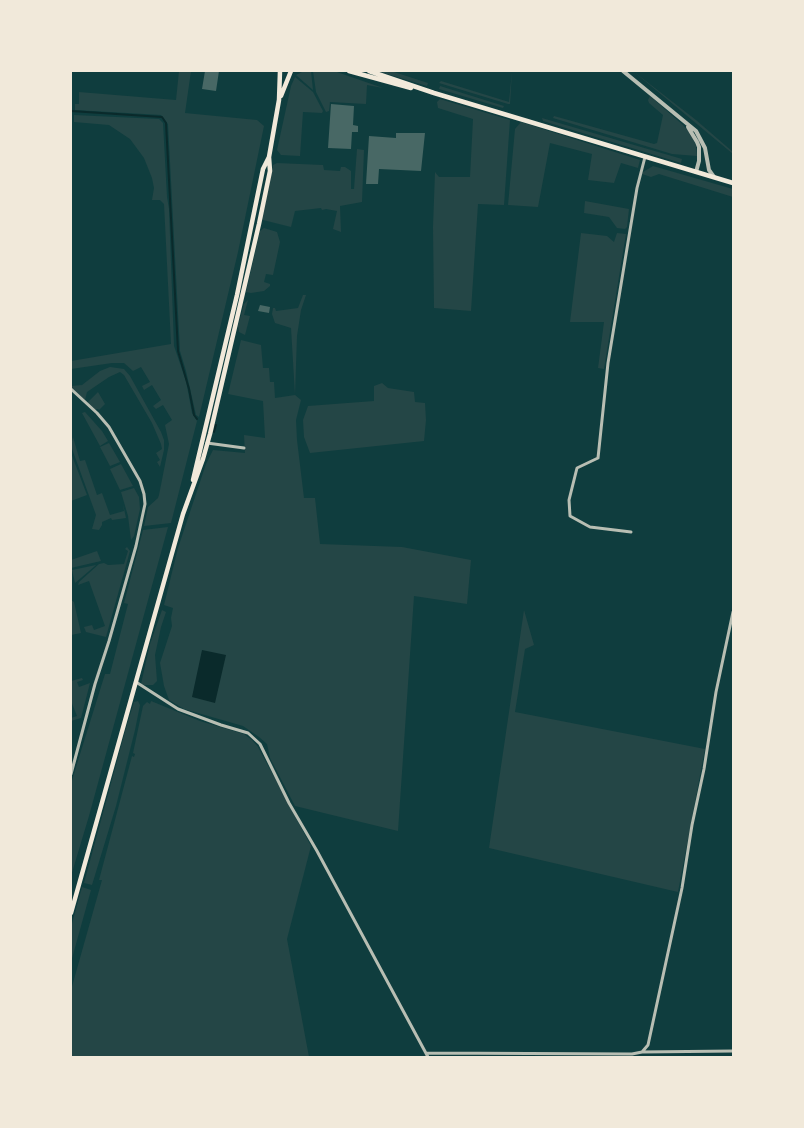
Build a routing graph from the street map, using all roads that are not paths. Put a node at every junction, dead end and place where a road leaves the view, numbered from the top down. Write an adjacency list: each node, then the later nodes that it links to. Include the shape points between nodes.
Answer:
1 (280, 71): 7 (main road)
2 (291, 71): 7 (main road)
3 (349, 71): 6 (main road)
4 (369, 71): 6 (main road)
5 (623, 71): 8 (street)
6 (434, 93): 9 (main road)
7 (279, 100): 10 (main road)
8 (683, 121): 11 (street, via 699,147); 12 (street, via 701,138 709,170)
9 (645, 156): 11 (main road); 19 (street, via 611,344 598,458 577,468 569,500 570,516 590,527)
10 (268, 157): 15 (main road); 16 (main road, via 270,170 259,224)
11 (696, 172): 12 (main road)
12 (714, 177): 13 (main road)
13 (733, 183)
14 (71, 389): 22 (street, via 109,427 140,480 145,504)
15 (201, 441): 16 (street); 18 (main road)
16 (208, 443): 17 (street); 18 (main road)
17 (244, 448)
18 (190, 491): 21 (main road)
19 (631, 532)
20 (733, 612): 25 (street, via 682,888 650,1039)
21 (136, 682): 23 (main road); 26 (street, via 178,709 248,733 260,744)
22 (71, 774)
23 (71, 913)
24 (733, 1051): 25 (street)
25 (642, 1052): 26 (street)
26 (427, 1055)

